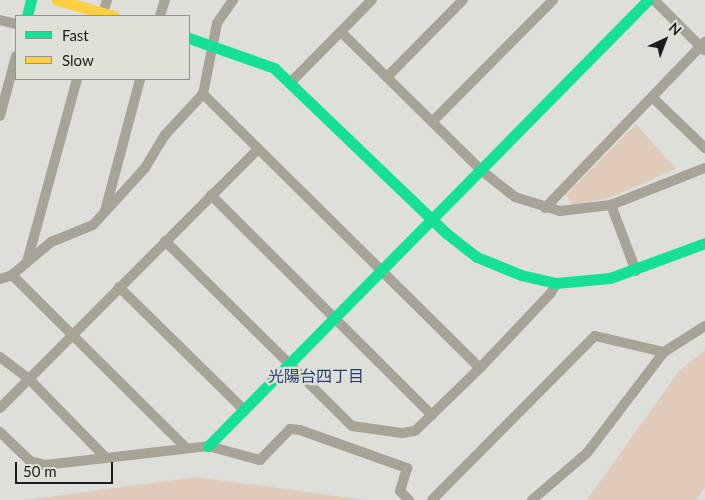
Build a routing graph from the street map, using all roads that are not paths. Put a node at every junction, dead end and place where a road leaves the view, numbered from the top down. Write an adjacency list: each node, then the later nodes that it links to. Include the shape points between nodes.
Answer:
1 (31, 0): 12 (street)
2 (57, 0): 11 (street)
3 (107, 0): 11 (street)
4 (165, 0): 13 (street)
5 (372, 0): 16 (street)
6 (463, 0): 21 (street)
7 (553, 0): 29 (street)
8 (648, 0): 33 (street)
9 (654, 0): 19 (street)
10 (232, 1): 18 (street, via 222,11)
11 (102, 14)
12 (27, 15)
13 (160, 15)
14 (0, 20): 15 (street)
15 (15, 24)
16 (341, 32): 21 (street); 24 (street)
17 (190, 38): 18 (street)
18 (215, 46): 24 (street, via 257,59); 25 (street)
19 (704, 46): 27 (street)
20 (15, 59): 26 (street)
21 (387, 77): 29 (street)
22 (78, 80): 41 (street)
23 (140, 80): 37 (street)
24 (292, 81): 38 (street)
25 (203, 94): 31 (street); 37 (street)
26 (3, 95): 28 (street)
27 (652, 97): 30 (street); 36 (street)
28 (0, 116)
29 (432, 122): 33 (street)
30 (705, 148)
31 (258, 149): 34 (street); 43 (street)
32 (705, 168): 35 (street)
33 (482, 172): 36 (street, via 515,197); 38 (street)
34 (210, 195): 39 (street); 48 (street)
35 (612, 205): 36 (street, via 580,211); 42 (street)
36 (545, 208)
37 (104, 212): 41 (street, via 93,225 51,242)
38 (433, 221): 43 (street); 46 (street, via 476,257 521,275)
39 (165, 241): 47 (street); 53 (street)
40 (705, 243): 42 (street)
41 (27, 262): 44 (street)
42 (636, 271): 46 (street, via 582,283)
43 (381, 272): 48 (street); 54 (street)
44 (12, 275): 45 (street); 50 (street)
45 (0, 279)
46 (556, 283): 54 (street, via 551,293)
47 (119, 287): 50 (street); 57 (street)
48 (336, 318): 53 (street); 58 (street)
49 (705, 326): 51 (street)
50 (73, 333): 55 (street); 61 (street)
51 (664, 352): 64 (street, via 595,336); 65 (street, via 587,453)
52 (0, 357): 55 (street)
53 (290, 365): 57 (street); 58 (street, via 352,426 409,432)
54 (480, 368): 58 (street)
55 (29, 379): 56 (street); 62 (street)
56 (0, 408)
57 (244, 410): 60 (street)
58 (432, 415)
59 (0, 432): 62 (street, via 30,461 45,465)
60 (208, 446): 61 (street); 63 (street, via 260,460 290,428 300,430 407,468 400,490)
61 (185, 447): 62 (street)
62 (105, 457)
63 (409, 500)
64 (432, 500)
65 (532, 500)

